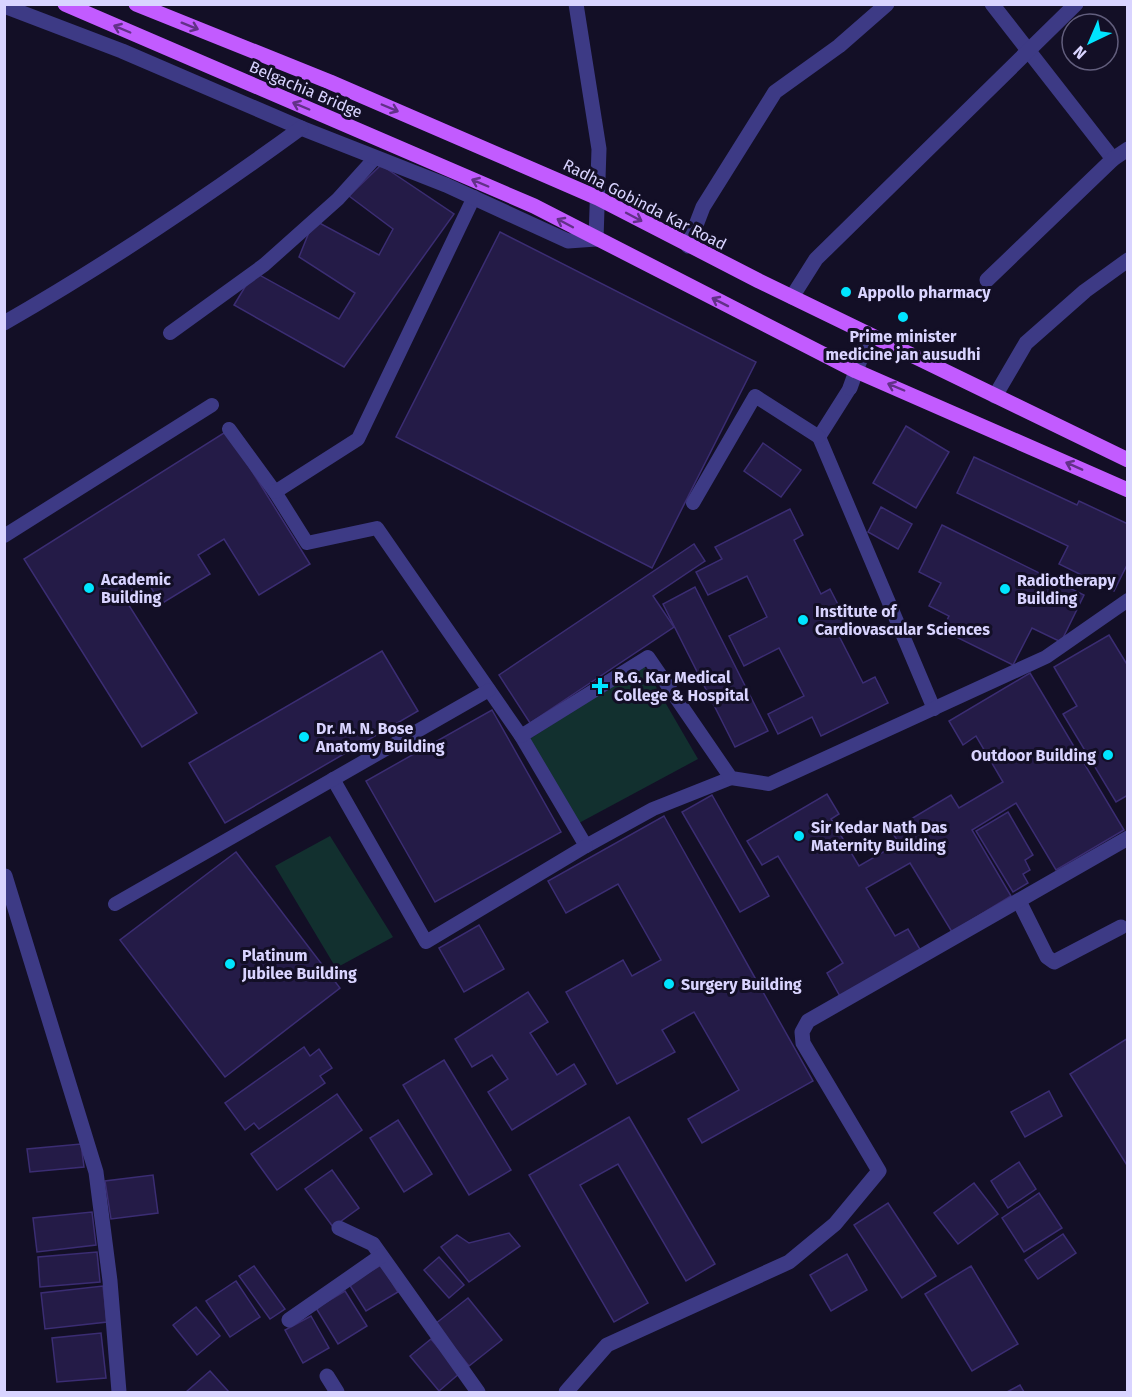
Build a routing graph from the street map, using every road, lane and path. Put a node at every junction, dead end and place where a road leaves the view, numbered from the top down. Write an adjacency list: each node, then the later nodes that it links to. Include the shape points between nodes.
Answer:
1 (65, 4): 15 (main road, Belgachia Bridge, one-way to 1, via 534,206)
2 (136, 4): 14 (main road, Radha Gobinda Kar Road, one-way to 14, via 330,82)
3 (576, 4): 14 (street, via 599,149)
4 (887, 4): 16 (street, via 839,46 775,92 703,207)
5 (992, 4): 8 (street)
6 (1076, 4): 8 (street)
7 (4, 6): 9 (street, via 122,51)
8 (1028, 51): 12 (street); 19 (street, via 816,259)
9 (301, 129): 11 (street); 20 (street, via 208,196 68,287)
10 (1128, 149): 12 (street)
11 (375, 158): 13 (street); 21 (lane, via 338,199 264,265)
12 (1113, 159): 18 (street)
13 (474, 197): 15 (street, via 568,241); 31 (lane, via 358,439)
14 (598, 198): 15 (street); 16 (main road, Radha Gobinda Kar Road, one-way to 16)
15 (596, 239): 23 (main road, one-way to 15)
16 (688, 246): 19 (main road, Radha Gobinda Kar Road)
17 (1128, 260): 25 (street, via 1085,291 1026,343)
18 (987, 280)
19 (792, 297): 22 (main road, Radha Gobinda Kar Road)
20 (4, 323)
21 (171, 333)
22 (869, 335): 23 (street); 25 (main road, Radha Gobinda Kar Road)
23 (856, 371): 24 (street); 30 (main road, one-way to 23)
24 (850, 388): 28 (lane)
25 (995, 396): 29 (main road, Radha Gobinda Kar Road)
26 (212, 405): 33 (lane)
27 (229, 429): 31 (lane)
28 (819, 437): 32 (lane, via 755,396); 36 (lane)
29 (1128, 460)
30 (1128, 490)
31 (275, 492): 35 (lane, via 307,543 377,528)
32 (693, 502)
33 (4, 536)
34 (1128, 600): 36 (lane, via 1046,657)
35 (489, 690): 37 (lane); 39 (lane)
36 (934, 709): 38 (lane, via 769,784)
37 (521, 736): 38 (lane, via 648,657); 41 (lane)
38 (731, 778): 41 (lane, via 653,808)
39 (333, 779): 41 (lane, via 426,942); 44 (lane)
40 (1128, 838): 43 (street)
41 (586, 846)
42 (5, 876): 51 (street, via 96,1172)
43 (1019, 901): 45 (street, via 1047,957 1054,962); 53 (street, via 808,1021 802,1032 803,1043 879,1171 836,1224 789,1262 607,1345)
44 (114, 904)
45 (1120, 927)
46 (339, 1228): 47 (street, via 373,1244)
47 (381, 1256): 48 (street); 52 (street)
48 (290, 1320)
49 (327, 1376): 50 (street)
50 (333, 1391)
51 (119, 1392)
52 (478, 1392)
53 (566, 1392)

